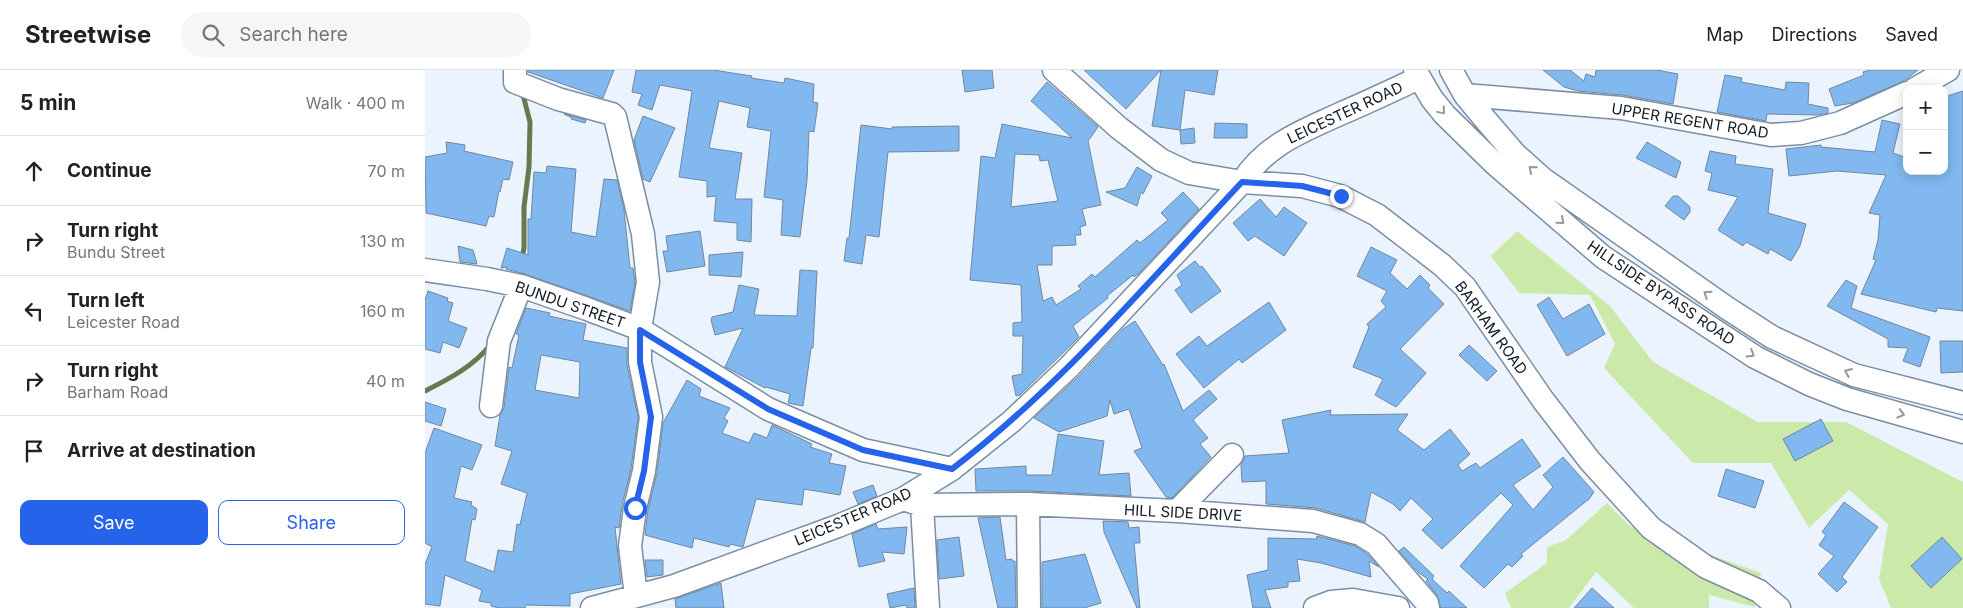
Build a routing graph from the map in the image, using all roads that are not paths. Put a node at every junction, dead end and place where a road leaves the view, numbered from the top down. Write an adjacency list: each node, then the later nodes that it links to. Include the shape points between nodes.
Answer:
1 (515, 70): 12 (street, via 515,82 615,117 643,234 648,282)
2 (1054, 70): 9 (street, BARHAM ROAD, via 1119,128 1161,160 1189,173)
3 (1451, 70): 8 (street, HILLSIDE BYPASS ROAD)
4 (1948, 70): 6 (street)
5 (1417, 74): 9 (street, LEICESTER ROAD, via 1286,139 1252,166); 15 (street, HILLSIDE BYPASS ROAD, one-way to 15, via 1445,115 1495,164 1603,257 1755,357 1847,399)
6 (1922, 85)
7 (1903, 95): 8 (street, UPPER REGENT ROAD, via 1840,123 1801,133 1771,135 1621,108)
8 (1465, 96): 13 (street, HILLSIDE BYPASS ROAD, one-way to 8, via 1854,375 1772,337 1543,179 1515,154)
9 (1242, 182): 17 (street, LEICESTER ROAD, via 1069,367 1004,427); 28 (street, BARHAM ROAD, via 1302,186 1341,196 1377,214 1442,265 1465,287 1543,400 1585,454 1651,528 1706,567 1759,591)
10 (425, 270): 11 (street, BUNDU STREET)
11 (521, 286): 12 (street, BUNDU STREET); 14 (street, via 499,341)
12 (640, 330): 17 (street, BUNDU STREET, via 768,409 863,450); 21 (street, via 640,362 651,417 630,546)
13 (1963, 403)
14 (491, 406)
15 (1963, 432)
16 (1232, 455): 20 (street)
17 (952, 469): 18 (street, LEICESTER ROAD)
18 (912, 502): 19 (street, HILL SIDE DRIVE); 21 (street, LEICESTER ROAD); 23 (street)
19 (1028, 504): 20 (street, HILL SIDE DRIVE); 24 (street)
20 (1177, 511): 27 (street, HILL SIDE DRIVE, via 1313,521 1360,534 1376,544)
21 (636, 596): 22 (street, LEICESTER ROAD)
22 (592, 608)
23 (928, 608)
24 (1029, 608)
25 (1315, 608): 26 (street, via 1331,602 1353,600)
26 (1398, 608)
27 (1428, 608)
28 (1779, 608)

